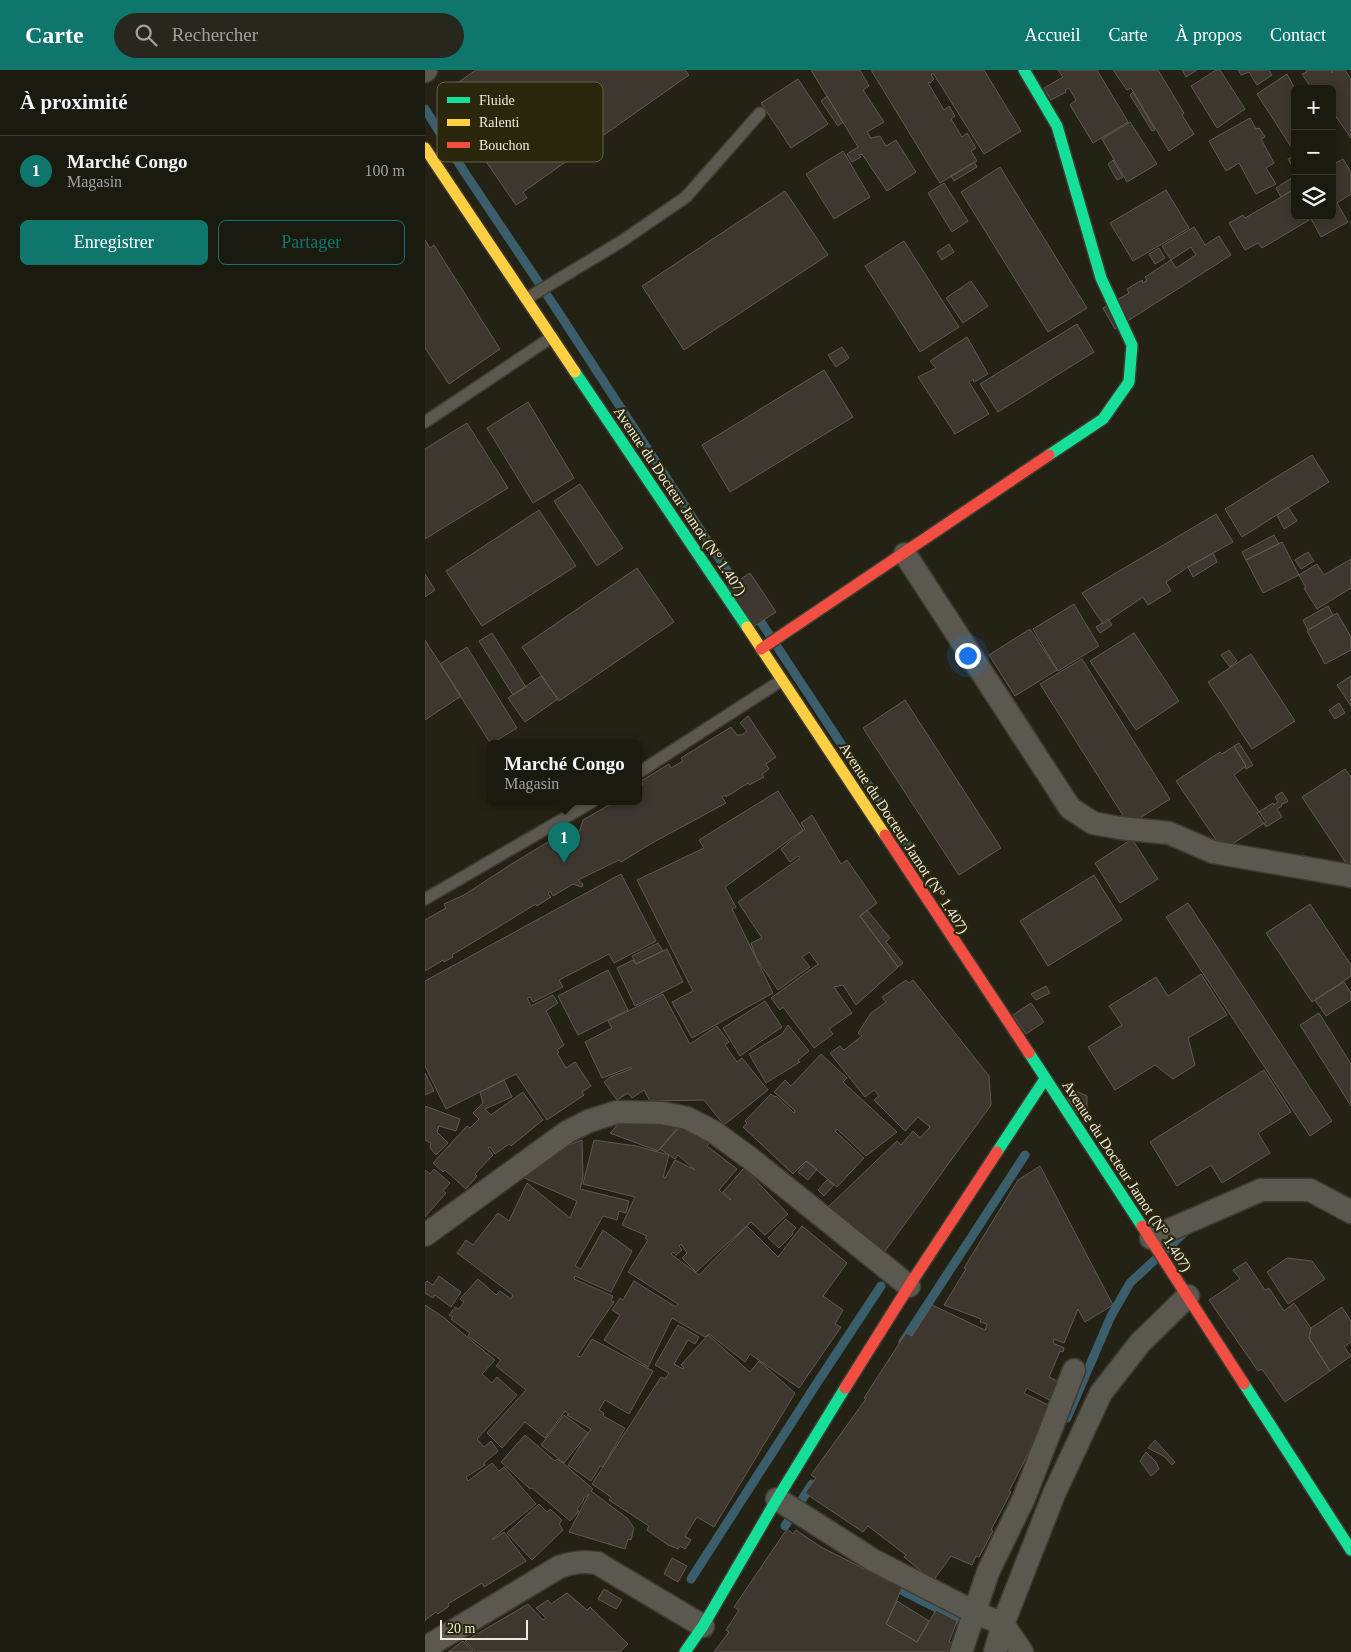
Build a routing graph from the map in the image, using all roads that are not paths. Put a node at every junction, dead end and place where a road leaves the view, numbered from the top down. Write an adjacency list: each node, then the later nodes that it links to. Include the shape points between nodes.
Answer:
1 (1024, 70): 7 (main road, via 1057,126 1101,278 1133,344 1129,382 1103,419)
2 (760, 113): 4 (lane, via 685,197 622,241)
3 (425, 148): 4 (main road, Avenue du Docteur Jamot (N° 1.407))
4 (527, 299): 5 (main road, Avenue du Docteur Jamot (N° 1.407))
5 (552, 337): 6 (lane); 8 (main road, Avenue du Docteur Jamot (N° 1.407))
6 (425, 422)
7 (905, 554): 8 (main road); 12 (street, via 1070,808 1093,823 1169,833 1213,852)
8 (761, 649): 9 (main road, Avenue du Docteur Jamot (N° 1.407))
9 (782, 680): 10 (lane); 14 (main road, Avenue du Docteur Jamot (N° 1.407))
10 (642, 770)
11 (586, 805): 13 (lane)
12 (1351, 876)
13 (425, 899)
14 (1045, 1079): 17 (main road, Avenue du Docteur Jamot (N° 1.407)); 18 (main road)
15 (1351, 1212): 17 (street, via 1310,1190 1261,1190)
16 (425, 1235): 18 (street, via 567,1132 617,1112 662,1113 687,1118 714,1132)
17 (1153, 1241): 19 (main road, Avenue du Docteur Jamot (N° 1.407))
18 (909, 1286): 21 (main road)
19 (1188, 1296): 22 (main road, Avenue du Docteur Jamot (N° 1.407)); 24 (street, via 1140,1343 1101,1393 1055,1494)
20 (1074, 1370): 23 (street, via 1024,1498 988,1572)
21 (777, 1499): 23 (street, via 873,1560); 25 (main road)
22 (1351, 1550)
23 (974, 1612): 24 (street); 28 (street)
24 (1003, 1624): 29 (street); 30 (street)
25 (703, 1626): 26 (street, via 597,1563 571,1562); 27 (main road)
26 (425, 1648)
27 (685, 1652)
28 (961, 1652)
29 (995, 1652)
30 (1022, 1652)

